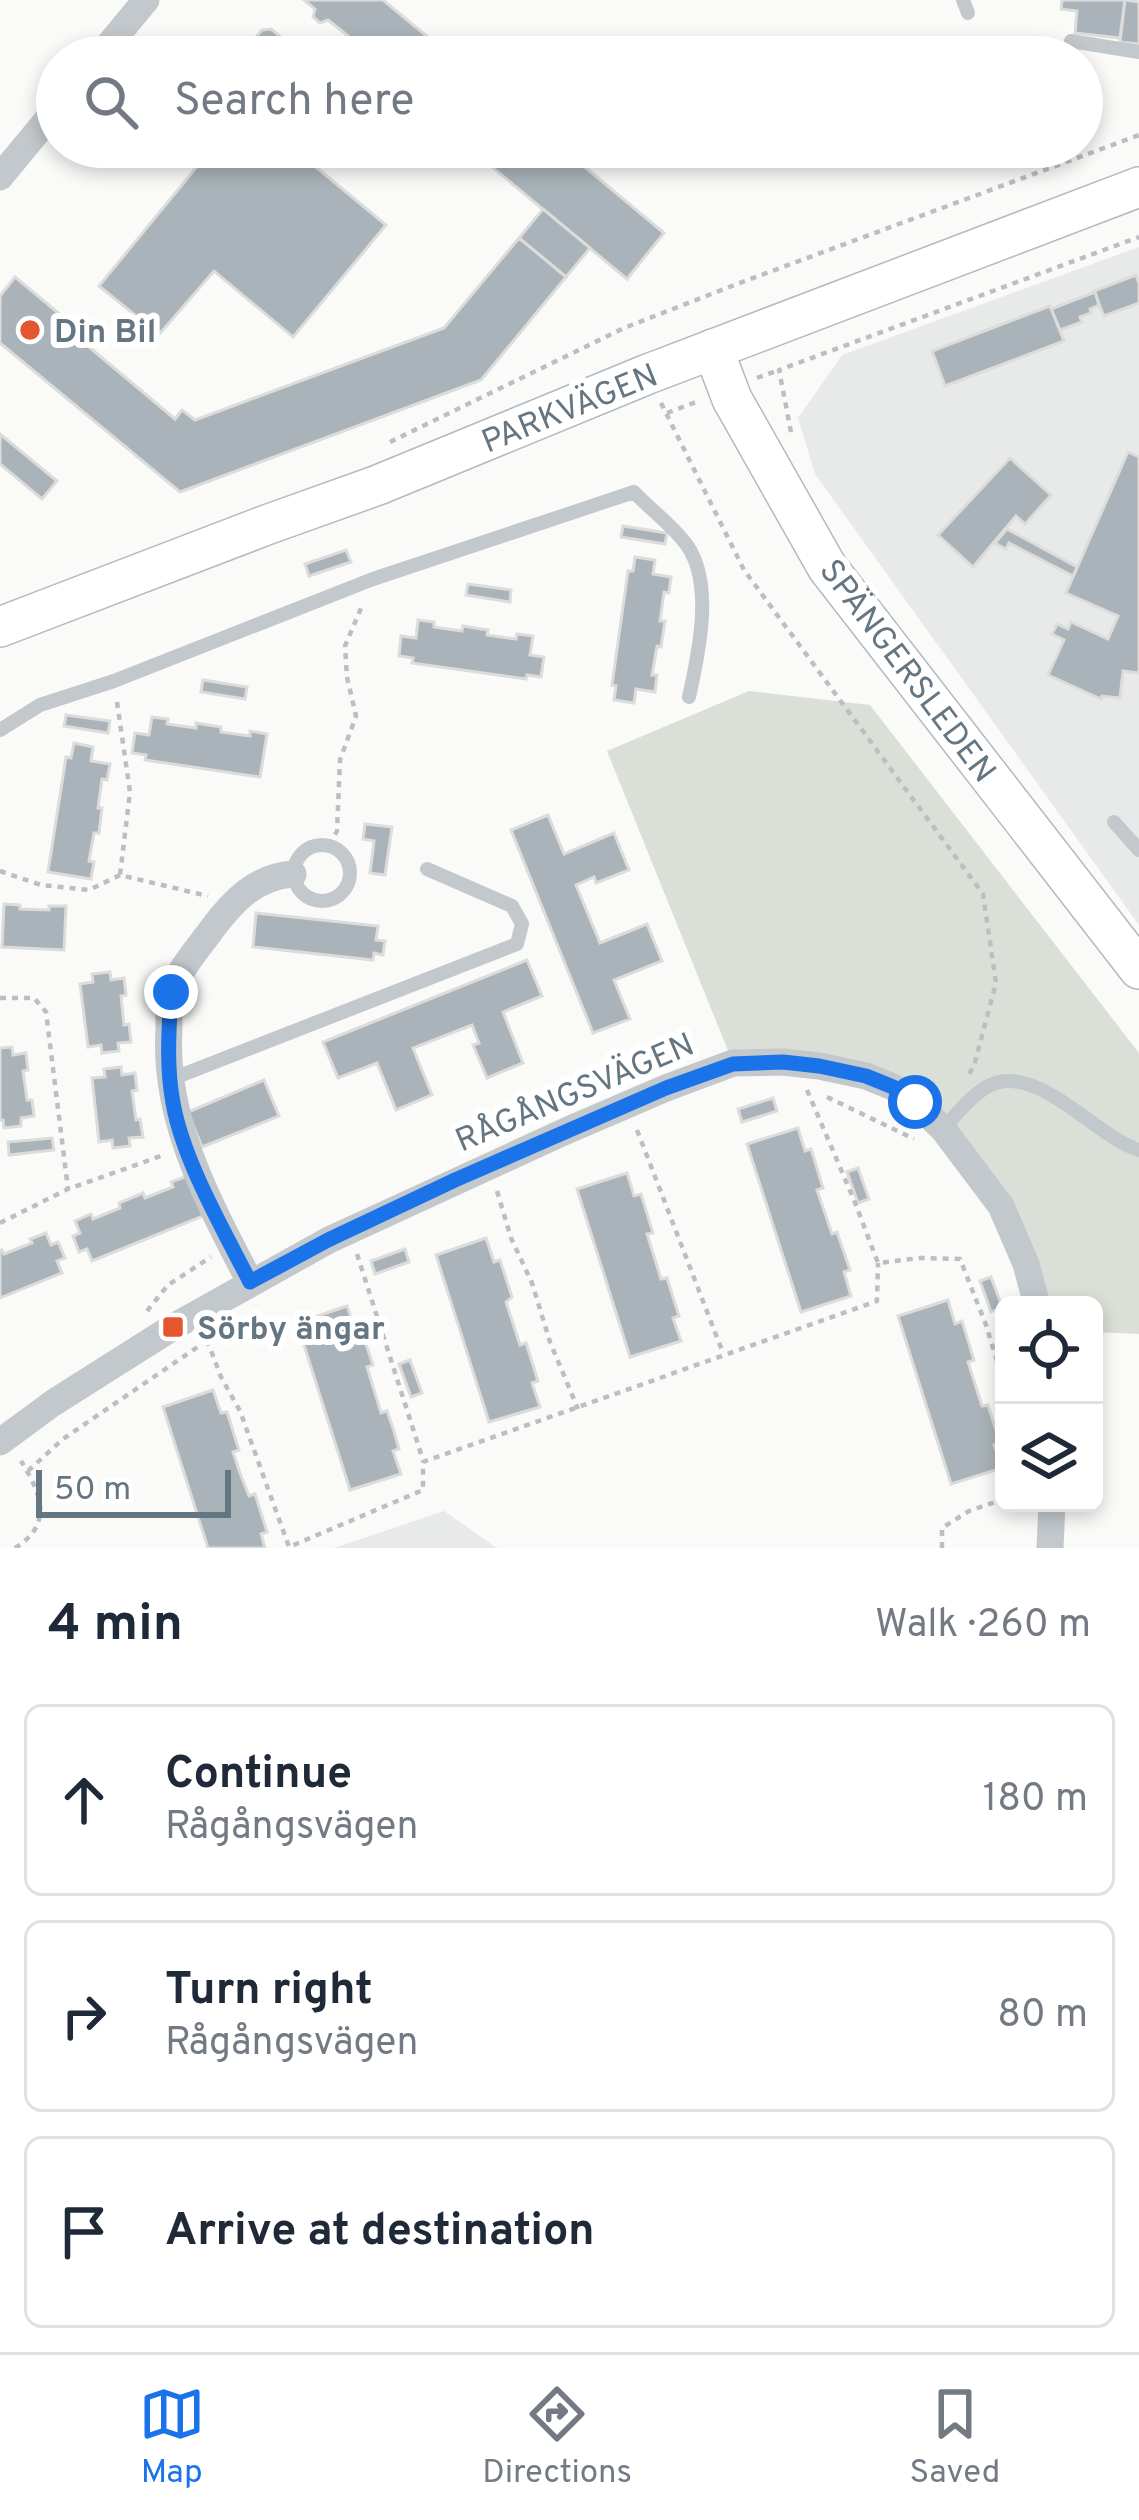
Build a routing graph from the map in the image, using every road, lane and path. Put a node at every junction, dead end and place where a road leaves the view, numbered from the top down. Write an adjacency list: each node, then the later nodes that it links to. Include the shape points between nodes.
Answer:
1 (146, 0): 2 (street)
2 (116, 36)
3 (1103, 46): 4 (lane)
4 (1139, 52)
5 (36, 133): 9 (street)
6 (1139, 135): 7 (path)
7 (1103, 148)
8 (1050, 168): 15 (path, via 624,328)
9 (0, 177)
10 (1139, 187): 12 (main road, PARKVÄGEN)
11 (1139, 237): 14 (path, via 779,370)
12 (713, 349): 13 (main road, PARKVÄGEN); 29 (main road, SPÄNGERSLEDEN, via 732,399 827,567)
13 (648, 374): 17 (main road, PARKVÄGEN); 32 (path, via 744,570 982,894 996,982 960,1095)
14 (791, 440)
15 (377, 448)
16 (373, 579): 18 (lane); 19 (lane, via 634,492 698,561 703,586); 22 (path, via 346,646 356,716 340,760 337,831)
17 (0, 627)
18 (114, 681): 20 (lane, via 40,705); 27 (path, via 130,792)
19 (689, 697)
20 (0, 730)
21 (1114, 821): 23 (lane)
22 (329, 845): 26 (lane, via 297,857); 26 (lane, via 350,871 332,900 299,891)
23 (1139, 850)
24 (427, 869): 31 (lane, via 512,907 523,925 517,944)
25 (0, 871): 27 (path, via 89,890)
26 (293, 874): 28 (street, via 261,880)
27 (120, 875): 28 (path)
28 (233, 902): 31 (street, via 171,992)
29 (1139, 969)
30 (0, 998): 37 (path, via 34,998 46,1012)
31 (169, 1080): 35 (street)
32 (964, 1107): 34 (lane); 36 (lane, via 988,1085 1022,1083)
33 (635, 1124): 46 (path)
34 (930, 1135): 42 (path, via 805,1085); 43 (street, RÅGÅNGSVÄGEN, via 915,1102 866,1076 783,1062 733,1064 455,1180); 44 (street, RÅGÅNGSVÄGEN, via 1001,1206)
35 (186, 1147): 37 (path); 40 (street)
36 (1139, 1150)
37 (68, 1189): 39 (path)
38 (496, 1191): 48 (path)
39 (0, 1223)
40 (231, 1244): 43 (street); 45 (path, via 168,1285)
41 (357, 1255): 50 (path)
42 (878, 1263): 46 (path, via 878,1301); 47 (path, via 960,1259)
43 (250, 1282): 49 (street, RÅGÅNGSVÄGEN)
44 (1034, 1296)
45 (140, 1321)
46 (723, 1353): 48 (path)
47 (995, 1354)
48 (578, 1409): 50 (path)
49 (3, 1439): 51 (path)
50 (423, 1462): 51 (path, via 423,1490 289,1547 207,1340)
51 (28, 1471): 54 (path, via 39,1521)
52 (995, 1502): 55 (path, via 943,1528)
53 (1052, 1512): 56 (street)
54 (15, 1548)
55 (942, 1548)
56 (1050, 1548)

